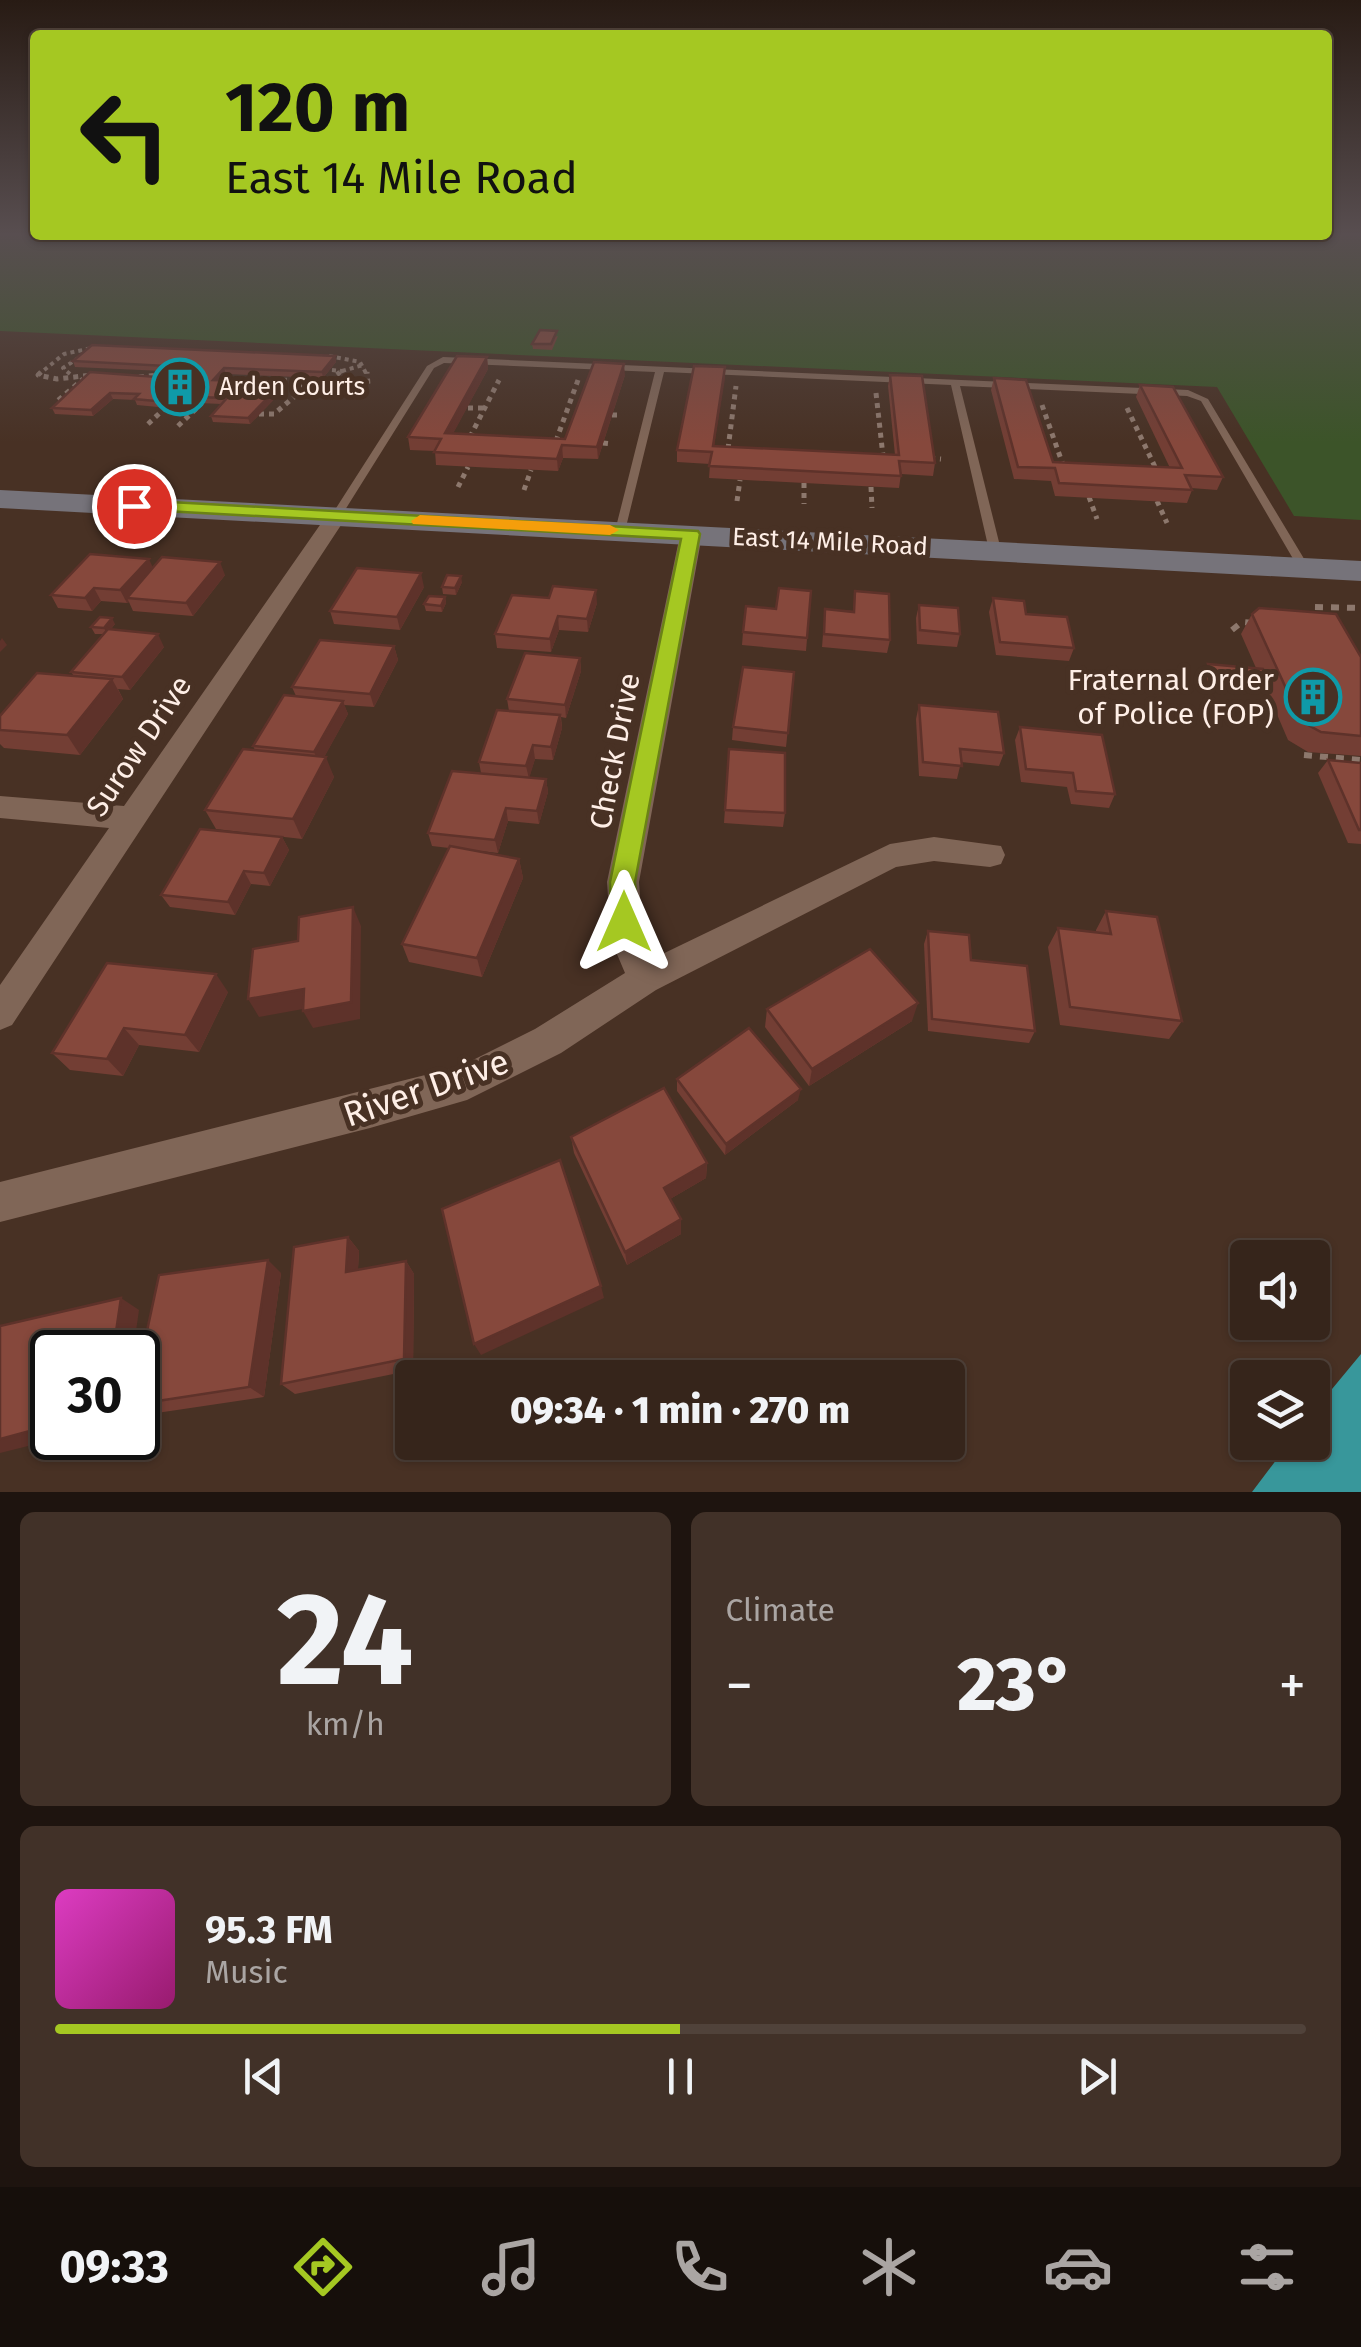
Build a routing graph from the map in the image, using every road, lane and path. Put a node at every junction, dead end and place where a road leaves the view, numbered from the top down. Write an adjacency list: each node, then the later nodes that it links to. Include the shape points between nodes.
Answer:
1 (104, 347): 2 (path)
2 (64, 354): 4 (path); 11 (path, via 38,374)
3 (326, 356): 6 (path)
4 (76, 359): 5 (path); 11 (path, via 63,368)
5 (85, 359)
6 (362, 365): 9 (path); 22 (path, via 369,381 364,388)
7 (332, 370): 9 (path)
8 (660, 370): 19 (lane); 80 (lane, via 434,362); 83 (lane)
9 (342, 371): 22 (path)
10 (503, 371): 29 (path)
11 (70, 374): 14 (path)
12 (168, 374): 16 (path)
13 (580, 374): 30 (path)
14 (88, 375): 15 (path); 25 (path, via 56,402)
15 (103, 376)
16 (132, 377)
17 (221, 379): 21 (path, via 290,380)
18 (736, 381): 36 (path)
19 (955, 382): 85 (lane); 86 (lane, via 1199,395)
20 (876, 387): 39 (path)
21 (307, 388): 22 (path); 32 (path, via 274,414)
22 (322, 388)
23 (1038, 394): 42 (path)
24 (1122, 398): 46 (path)
25 (68, 403)
26 (202, 403): 38 (path)
27 (164, 408): 37 (path)
28 (468, 408): 29 (path)
29 (484, 408): 44 (path)
30 (566, 412): 31 (path); 49 (path)
31 (580, 413)
32 (258, 414)
33 (612, 414): 34 (path)
34 (620, 415)
35 (718, 419): 36 (path)
36 (732, 420): 54 (path)
37 (148, 424)
38 (178, 426)
39 (880, 426): 40 (path); 57 (path)
40 (892, 427)
41 (1036, 434): 42 (path)
42 (1052, 434): 62 (path)
43 (452, 436): 44 (path)
44 (470, 436): 45 (path)
45 (483, 437)
46 (1141, 438): 47 (path); 66 (path)
47 (1156, 439)
48 (544, 440): 49 (path)
49 (556, 440): 50 (path)
50 (570, 442)
51 (603, 443): 52 (path)
52 (612, 444)
53 (714, 448): 54 (path)
54 (728, 449): 55 (path)
55 (744, 450)
56 (868, 456): 57 (path)
57 (883, 456): 58 (path)
58 (895, 457)
59 (930, 458): 60 (path)
60 (940, 459)
61 (1046, 464): 62 (path)
62 (1063, 465): 64 (path)
63 (468, 466): 71 (path)
64 (1078, 466)
65 (1142, 468): 66 (path)
66 (1156, 469): 68 (path)
67 (531, 470): 73 (path)
68 (1171, 470)
69 (740, 480): 76 (path)
70 (804, 483): 78 (path)
71 (458, 486)
72 (871, 487): 79 (path)
73 (524, 490)
74 (1089, 497): 81 (path)
75 (0, 498): 80 (main road, East 14 Mile Road)
76 (737, 501)
77 (1157, 501): 82 (path)
78 (804, 504)
79 (872, 508)
80 (336, 516): 83 (main road, East 14 Mile Road); 95 (street, Surow Drive)
81 (1097, 519)
82 (1166, 522)
83 (620, 530): 84 (main road, East 14 Mile Road)
84 (691, 534): 85 (main road, East 14 Mile Road); 97 (street, Check Drive, via 622,882 627,940)
85 (995, 550): 86 (main road, East 14 Mile Road)
86 (1303, 567): 87 (main road, East 14 Mile Road)
87 (1361, 570)
88 (1316, 606): 89 (path)
89 (1361, 608)
90 (1260, 623): 91 (path, via 1242,622)
91 (1232, 630)
92 (1304, 755): 93 (path)
93 (1361, 760)
94 (0, 807): 95 (street)
95 (130, 818): 98 (street, Surow Drive)
96 (990, 855): 97 (street, River Drive, via 934,849 890,856)
97 (644, 978): 99 (street, River Drive, via 548,1041 467,1082)
98 (0, 1014)
99 (0, 1202)

